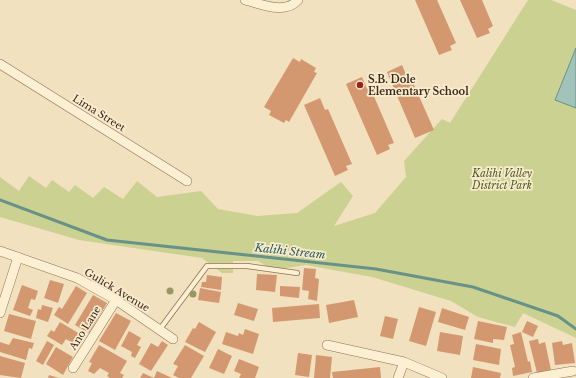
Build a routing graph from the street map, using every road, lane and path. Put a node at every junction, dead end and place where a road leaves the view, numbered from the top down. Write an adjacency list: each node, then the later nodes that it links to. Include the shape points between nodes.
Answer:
1 (245, 0): 2 (street, via 281,8)
2 (298, 0)
3 (0, 64): 4 (street, Lima Street)
4 (187, 181)
5 (0, 251): 6 (street, Gulick Avenue)
6 (18, 257): 8 (street, Gulick Avenue, via 77,278); 9 (street)
7 (297, 274): 10 (lane, via 247,266 207,266)
8 (116, 300): 10 (street, Gulick Avenue); 14 (street, Ano Lane)
9 (0, 313)
10 (160, 330): 11 (street, Gulick Avenue)
11 (174, 339)
12 (327, 345): 13 (street)
13 (404, 362): 16 (street); 17 (street)
14 (73, 368)
15 (573, 371): 18 (street)
16 (398, 378)
17 (442, 378)
18 (534, 378)

